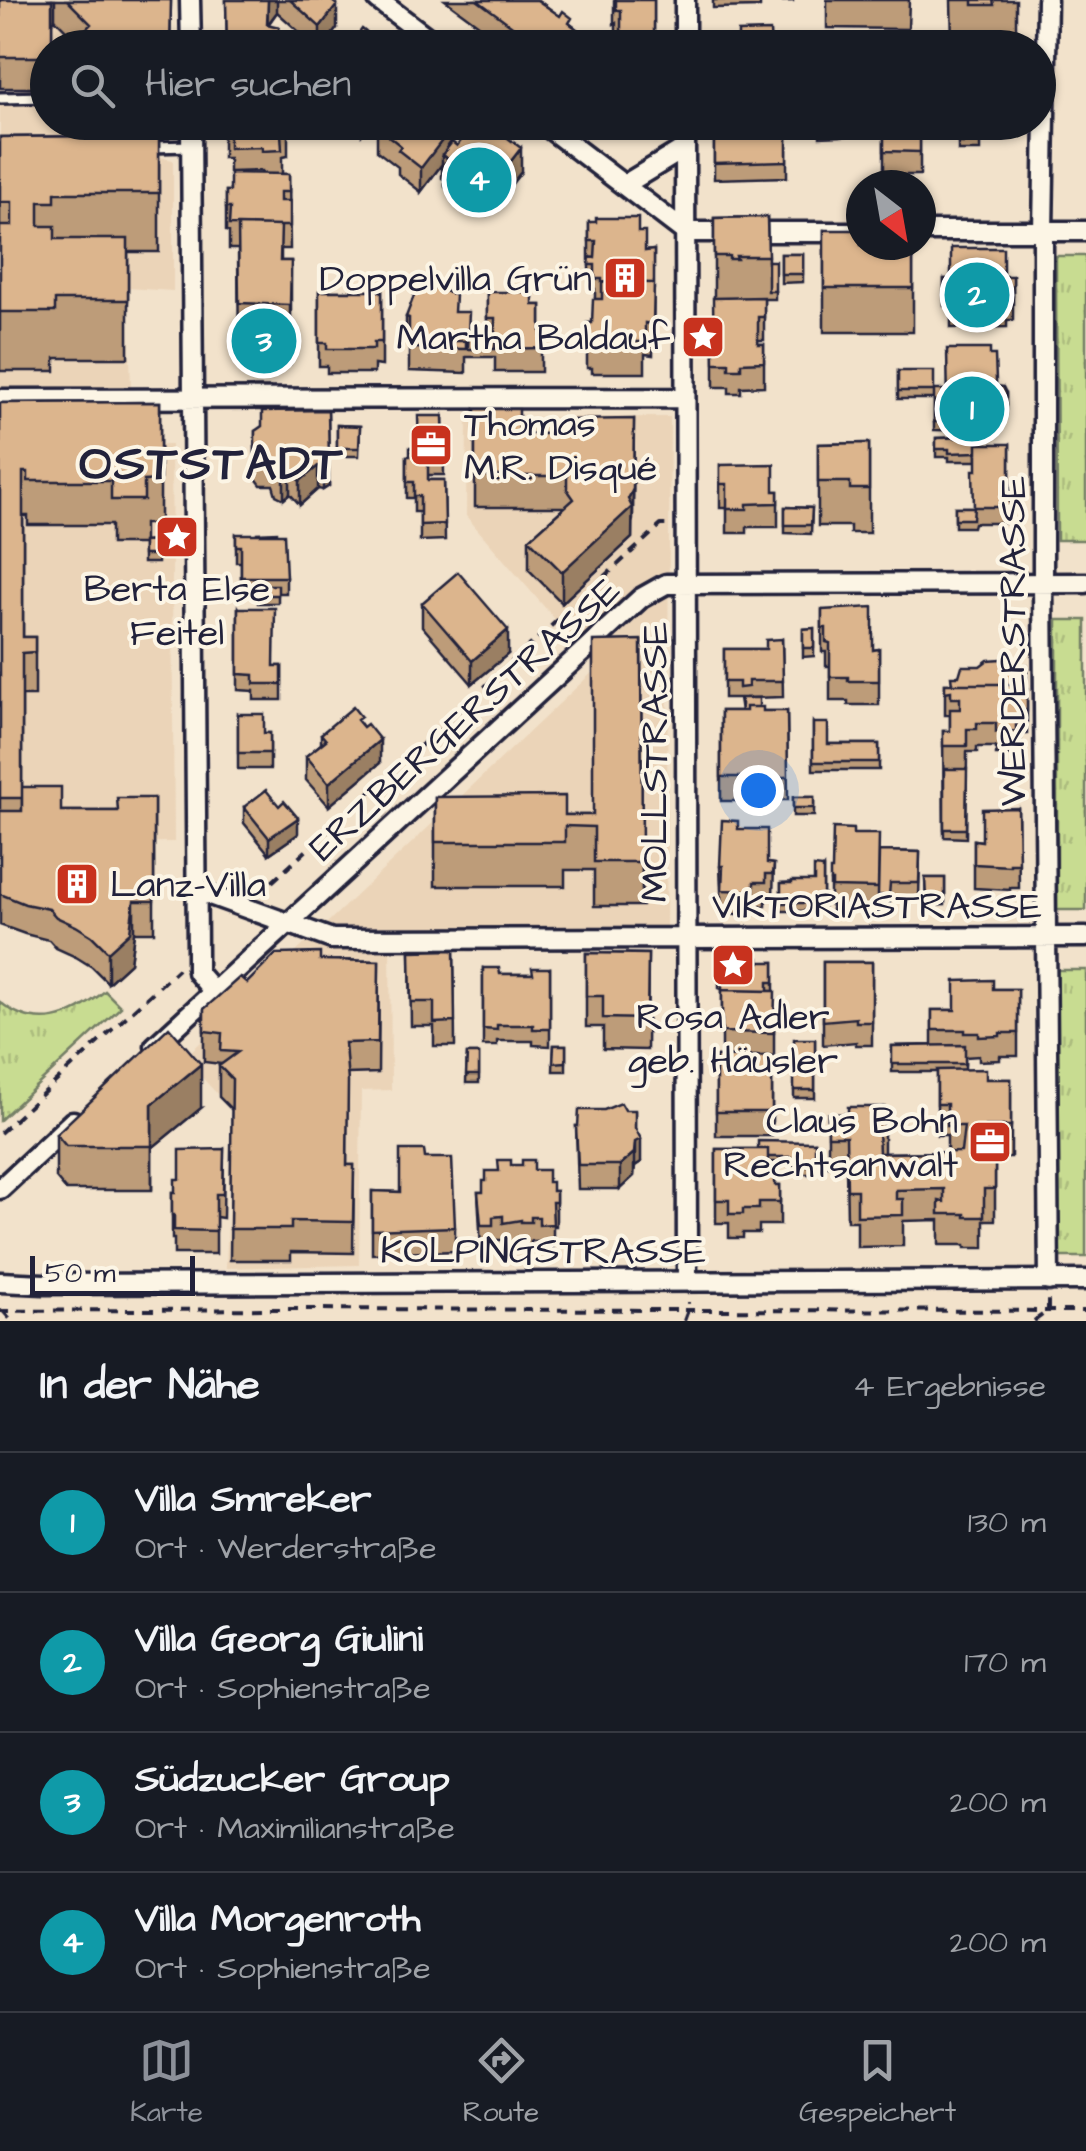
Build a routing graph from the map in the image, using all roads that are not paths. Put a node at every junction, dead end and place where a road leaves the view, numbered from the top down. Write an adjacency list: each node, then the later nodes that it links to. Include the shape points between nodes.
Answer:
1 (190, 0): 5 (street)
2 (378, 0): 6 (street)
3 (685, 0): 7 (street)
4 (1047, 0): 8 (street, WERDERSTRASSE)
5 (191, 30)
6 (417, 30)
7 (685, 30)
8 (1045, 30)
9 (30, 97): 10 (lane)
10 (0, 98)
11 (101, 140): 16 (lane)
12 (192, 140): 18 (street)
13 (565, 140): 20 (street)
14 (685, 140): 19 (street, MOLLSTRASSE)
15 (1043, 140): 22 (street, WERDERSTRASSE)
16 (122, 146)
17 (138, 146): 18 (lane)
18 (192, 146): 28 (street)
19 (685, 148): 20 (street); 23 (street, MOLLSTRASSE)
20 (624, 185): 23 (street)
21 (1086, 230): 22 (street)
22 (1043, 231): 25 (street); 31 (street, WERDERSTRASSE)
23 (685, 232): 24 (street); 27 (street, MOLLSTRASSE)
24 (846, 232)
25 (936, 232)
26 (0, 398): 28 (street)
27 (685, 398): 28 (street); 30 (street, MOLLSTRASSE)
28 (193, 400): 32 (street)
29 (1086, 583): 31 (street, ERZBERGERSTRASSE)
30 (686, 584): 31 (street, ERZBERGERSTRASSE); 33 (street, ERZBERGERSTRASSE, via 666,584 640,598); 34 (street, MOLLSTRASSE)
31 (1042, 584): 35 (street, WERDERSTRASSE)
32 (196, 890): 33 (street, VIKTORIASTRASSE); 37 (street, via 197,972)
33 (288, 923): 34 (street, VIKTORIASTRASSE, via 332,939); 37 (street, ERZBERGERSTRASSE)
34 (687, 938): 35 (street, VIKTORIASTRASSE); 44 (street, MOLLSTRASSE)
35 (1048, 938): 36 (street, VIKTORIASTRASSE); 41 (street, WERDERSTRASSE)
36 (1086, 938)
37 (214, 992): 38 (street, ERZBERGERSTRASSE)
38 (143, 1057)
39 (86, 1110): 40 (street)
40 (0, 1189)
41 (1049, 1280): 42 (street, KOLPINGSTRASSE); 44 (street, KOLPINGSTRASSE)
42 (1086, 1280)
43 (0, 1282): 44 (street, KOLPINGSTRASSE)
44 (686, 1282)

